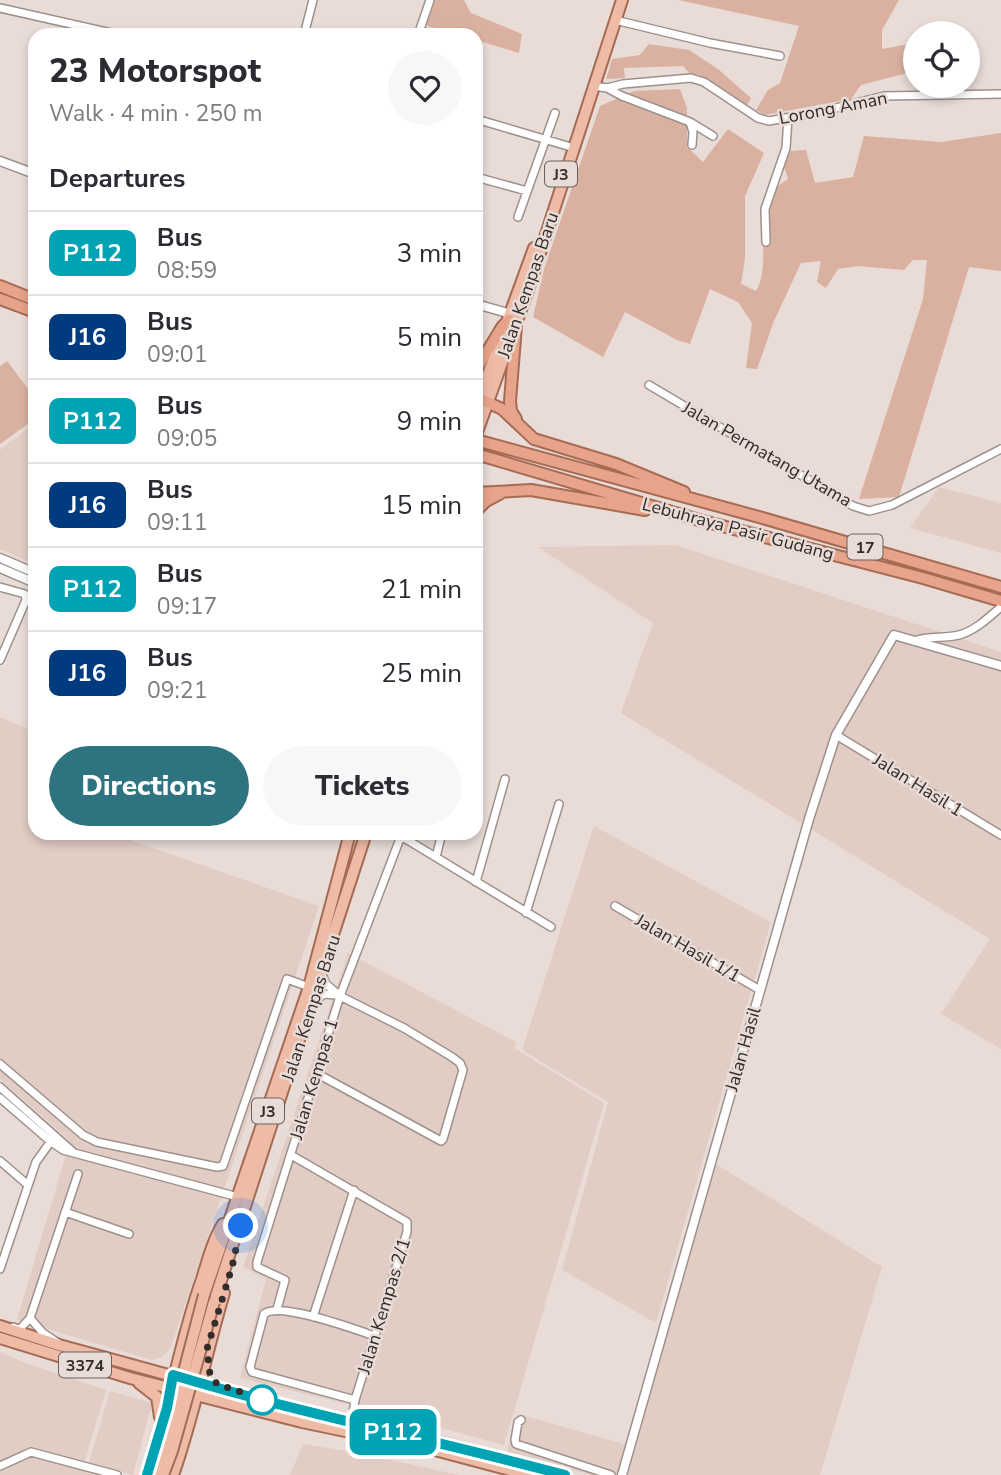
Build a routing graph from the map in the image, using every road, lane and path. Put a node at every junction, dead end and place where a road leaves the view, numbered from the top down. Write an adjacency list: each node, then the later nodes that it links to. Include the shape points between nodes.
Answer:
1 (313, 0): 7 (street)
2 (430, 0): 8 (street)
3 (622, 0): 5 (main road, Jalan Kempas Baru / J3)
4 (0, 8): 6 (street)
5 (615, 20): 9 (street); 11 (main road, Jalan Kempas Baru / J3)
6 (89, 28)
7 (306, 28)
8 (420, 28)
9 (780, 56)
10 (607, 88): 11 (street, Lorong Aman); 14 (street, Lorong Aman, via 691,78 760,119); 16 (street)
11 (592, 90): 20 (main road, Jalan Kempas Baru / J3); 32 (main road, Jalan Kempas Baru / J3)
12 (1001, 94): 14 (street, Lorong Aman, via 884,96)
13 (555, 113): 18 (street)
14 (788, 118): 26 (street, via 783,160 765,209)
15 (483, 121): 18 (street)
16 (690, 122): 17 (street); 19 (street)
17 (713, 136)
18 (546, 139): 20 (street); 24 (street)
19 (692, 145)
20 (570, 147): 32 (main road, Jalan Kempas Baru / J3)
21 (0, 162): 22 (street)
22 (28, 172)
23 (483, 179): 24 (street)
24 (527, 191): 25 (street)
25 (518, 217)
26 (766, 242)
27 (0, 286): 28 (highway)
28 (28, 297)
29 (0, 299): 31 (highway)
30 (483, 307): 32 (street)
31 (28, 309)
32 (512, 320): 33 (highway, via 502,327); 35 (main road, Jalan Kempas Baru / J3); 37 (highway, via 510,401)
33 (483, 358)
34 (649, 385): 39 (street, Jalan Permatang Utama, via 853,506 869,511 892,505)
35 (483, 391)
36 (483, 403): 37 (highway)
37 (521, 428): 44 (highway, via 534,439 615,464)
38 (483, 442): 44 (highway, Lebuhraya Pasir Gudang / 17)
39 (1001, 449)
40 (483, 456): 45 (highway, Lebuhraya Pasir Gudang / 17)
41 (510, 489): 42 (highway); 43 (highway); 45 (highway, via 567,494)
42 (483, 492)
43 (483, 504)
44 (729, 510): 51 (highway, Lebuhraya Pasir Gudang / 17)
45 (699, 520): 52 (highway, Lebuhraya Pasir Gudang / 17)
46 (0, 558): 48 (street)
47 (0, 568): 49 (street)
48 (28, 570)
49 (28, 580)
50 (0, 587): 55 (street, via 25,594 26,600)
51 (1001, 587)
52 (1001, 601)
53 (1001, 607): 54 (street, via 958,635)
54 (914, 641): 56 (street); 57 (street, Jalan Hasil, via 894,635)
55 (0, 660)
56 (1001, 666)
57 (836, 735): 60 (street, Jalan Hasil 1); 73 (street, Jalan Hasil)
58 (505, 779): 67 (street)
59 (559, 804): 69 (street)
60 (1001, 835)
61 (357, 840): 72 (main road, Jalan Kempas Baru / J3, via 341,868)
62 (359, 840): 71 (main road, Jalan Kempas Baru / J3)
63 (397, 840): 74 (street, Jalan Kempas 1)
64 (409, 840): 66 (street)
65 (440, 840): 66 (street)
66 (436, 857): 67 (street)
67 (476, 883): 69 (street)
68 (615, 906): 73 (street, Jalan Hasil 1/1)
69 (526, 913): 70 (street)
70 (551, 928)
71 (322, 974): 74 (street); 75 (main road, Jalan Kempas Baru / J3)
72 (309, 987): 76 (street, via 287,979 223,1166 90,1138); 86 (main road, Jalan Kempas Baru / J3)
73 (761, 989): 129 (street, Jalan Hasil)
74 (340, 996): 75 (street, via 324,994); 77 (street, Jalan Kempas 1); 77 (street, via 460,1063 463,1070 443,1139)
75 (311, 1005): 86 (main road, Jalan Kempas Baru / J3)
76 (0, 1064)
77 (316, 1073): 81 (street, Jalan Kempas 1)
78 (0, 1087): 80 (street)
79 (0, 1098): 80 (street)
80 (52, 1139): 84 (street); 86 (street, via 63,1150)
81 (291, 1155): 85 (street, Jalan Kempas 2/1); 94 (street, Jalan Kempas 1, via 257,1262 261,1270 285,1280)
82 (0, 1161): 84 (street)
83 (78, 1174): 88 (street)
84 (28, 1185): 91 (street)
85 (354, 1190): 95 (street); 98 (street, Jalan Kempas 2/1, via 407,1222)
86 (242, 1201): 87 (main road, Jalan Kempas Baru / J3); 93 (main road, Jalan Kempas Baru / J3); 102 (main road, via 232,1267)
87 (234, 1211): 93 (main road, Jalan Kempas Baru / J3); 100 (main road, via 220,1228)
88 (65, 1212): 89 (street); 96 (street)
89 (130, 1234)
90 (0, 1244): 91 (street)
91 (9, 1248): 92 (street)
92 (0, 1269)
93 (209, 1299): 123 (main road, J3, bridge); 124 (main road, J3, bridge)
94 (277, 1309): 95 (street); 112 (street, via 264,1314 250,1367 257,1375)
95 (313, 1317): 98 (street)
96 (30, 1318): 97 (street, via 20,1329); 101 (street)
97 (0, 1325): 101 (main road, 3374)
98 (375, 1336): 112 (street, Jalan Kempas 2/1)
99 (0, 1338): 107 (main road, 3374)
100 (182, 1340): 103 (main road); 104 (main road, via 165,1363)
101 (60, 1345): 104 (main road, 3374)
102 (207, 1349): 105 (main road); 111 (main road, via 212,1380)
103 (177, 1357): 105 (main road, via 190,1371); 106 (main road)
104 (131, 1363): 106 (main road, 3374)
105 (203, 1366): 108 (main road)
106 (173, 1375): 108 (main road, 3374); 109 (main road)
107 (130, 1378): 109 (main road, 3374); 119 (main road, via 157,1397)
108 (199, 1383): 110 (main road); 111 (main road, 3374)
109 (170, 1388): 110 (main road, 3374); 113 (main road)
110 (196, 1394): 114 (main road, 3374); 115 (main road)
111 (251, 1397): 117 (main road, 3374)
112 (355, 1400): 117 (street, Jalan Kempas 2/1)
113 (167, 1408): 115 (main road, via 183,1406); 119 (main road)
114 (274, 1415): 115 (main road, via 215,1404 202,1405); 118 (main road, 3374)
115 (191, 1416): 125 (main road)
116 (521, 1420): 128 (street, via 516,1444)
117 (350, 1424): 118 (street); 127 (main road, 3374)
118 (358, 1435): 126 (main road, 3374)
119 (158, 1441): 122 (main road)
120 (0, 1466): 121 (street, via 31,1452)
121 (117, 1475)
122 (147, 1475)
123 (154, 1475)
124 (163, 1475)
125 (173, 1475)
126 (529, 1475)
127 (565, 1475)
128 (611, 1475)
129 (622, 1475)

